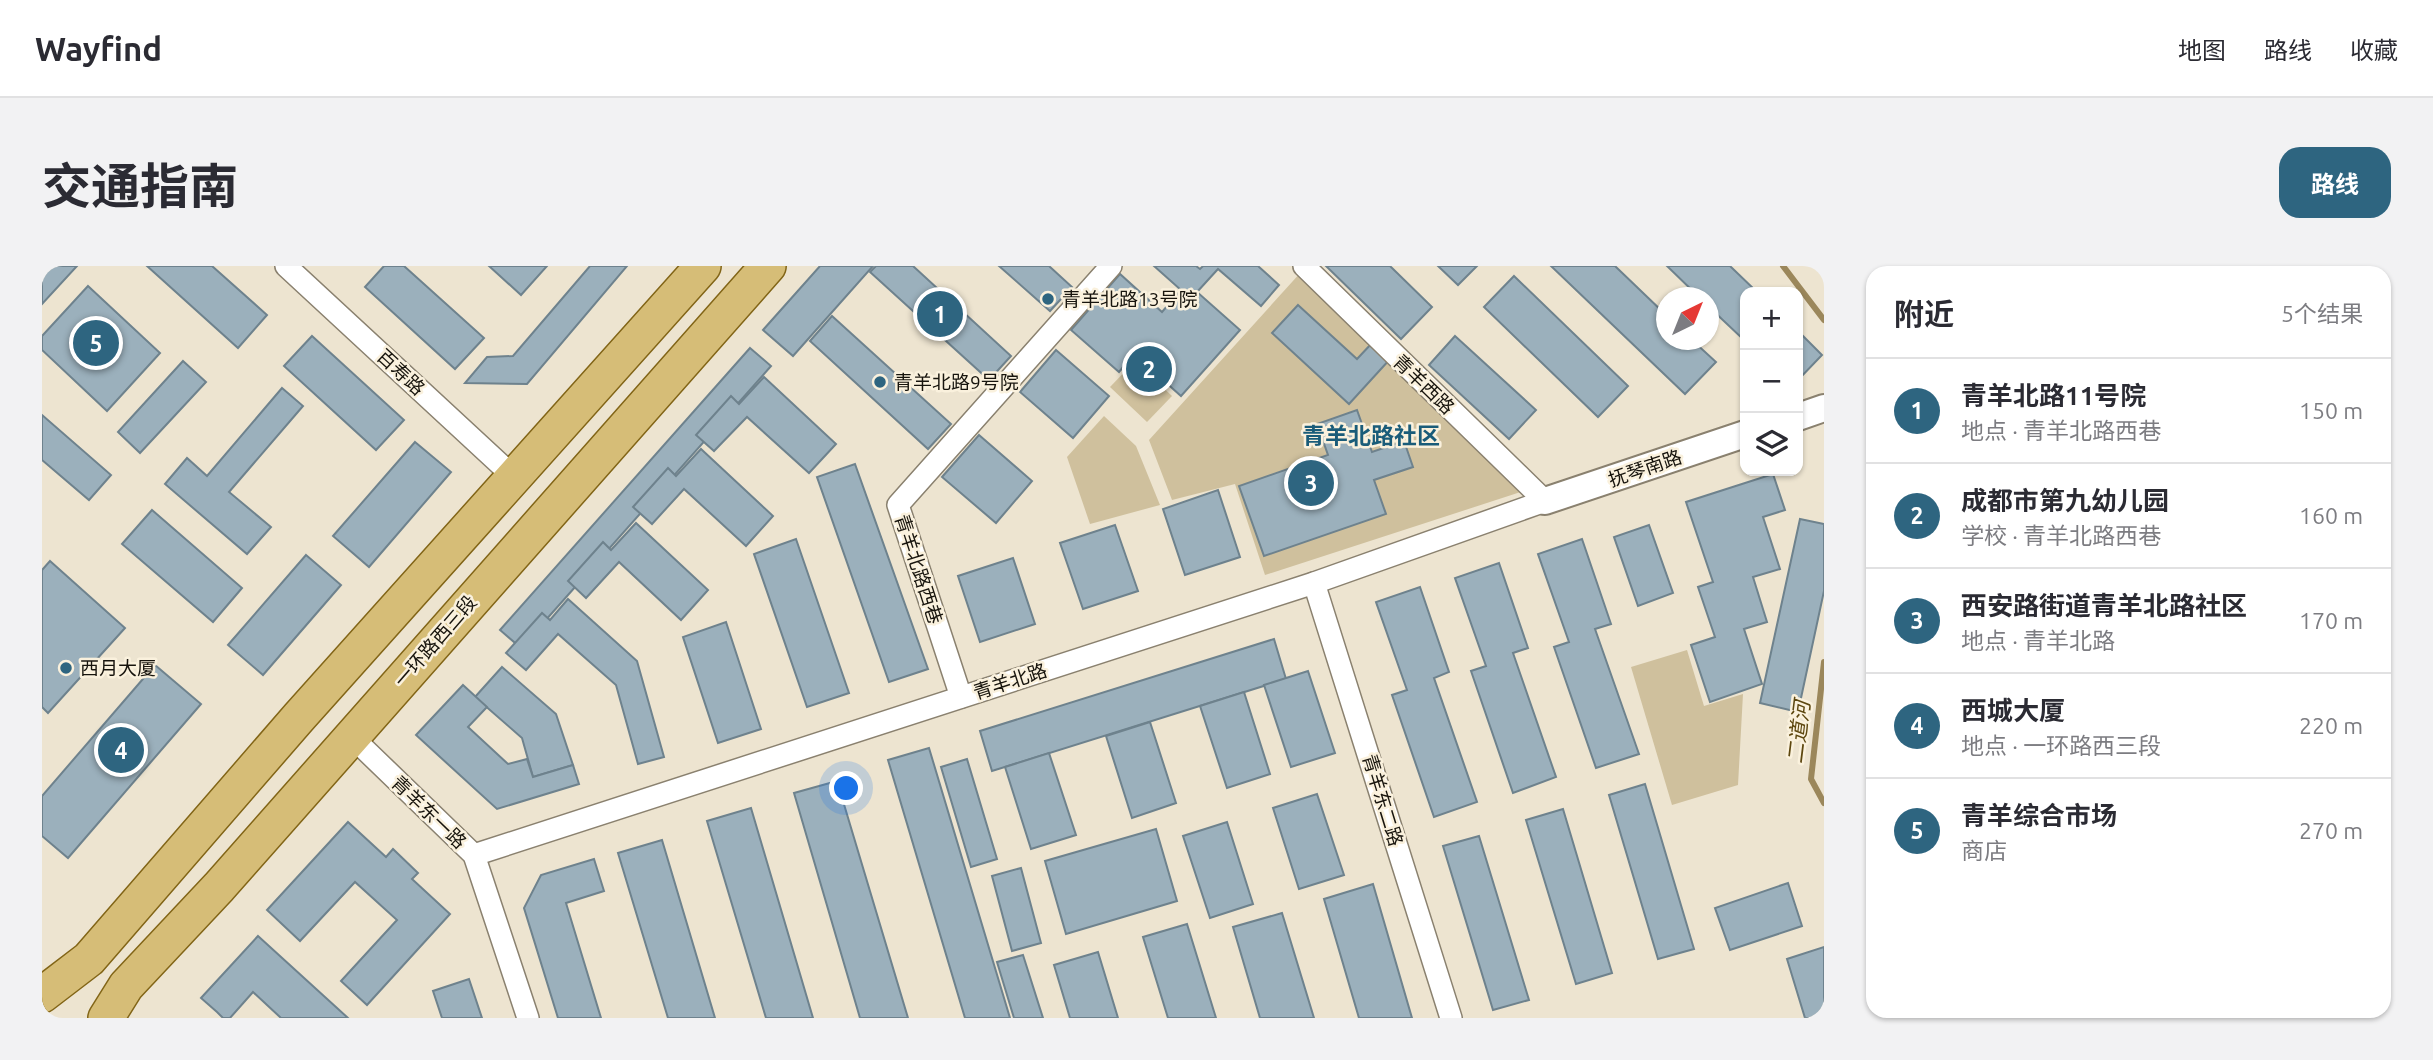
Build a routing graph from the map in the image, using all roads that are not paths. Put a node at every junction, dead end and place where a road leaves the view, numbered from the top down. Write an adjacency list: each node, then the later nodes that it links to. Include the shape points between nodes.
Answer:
1 (286, 266): 9 (street, 百寿路)
2 (703, 266): 9 (main road)
3 (768, 266): 13 (main road, 一环路西三段)
4 (1111, 266): 12 (street, 青羊北路西巷, via 898,505)
5 (1304, 266): 10 (street, 青羊西路)
6 (1824, 408): 7 (street)
7 (1803, 415)
8 (1740, 436): 10 (street, 抚琴南路)
9 (515, 478): 15 (main road, via 299,717)
10 (1545, 501): 11 (street, 青羊北路)
11 (1314, 583): 12 (street, 青羊北路); 22 (street, 青羊东二路)
12 (961, 698): 14 (street, 青羊北路)
13 (351, 736): 14 (street, 青羊东一路); 16 (main road, 一环路西三段, via 214,893)
14 (474, 855): 21 (street, 青羊东一路)
15 (89, 960): 17 (main road); 18 (main road)
16 (125, 986): 19 (main road); 20 (main road, 一环路西三段)
17 (42, 995)
18 (46, 1018)
19 (96, 1018)
20 (106, 1018)
21 (528, 1018)
22 (1451, 1018)

